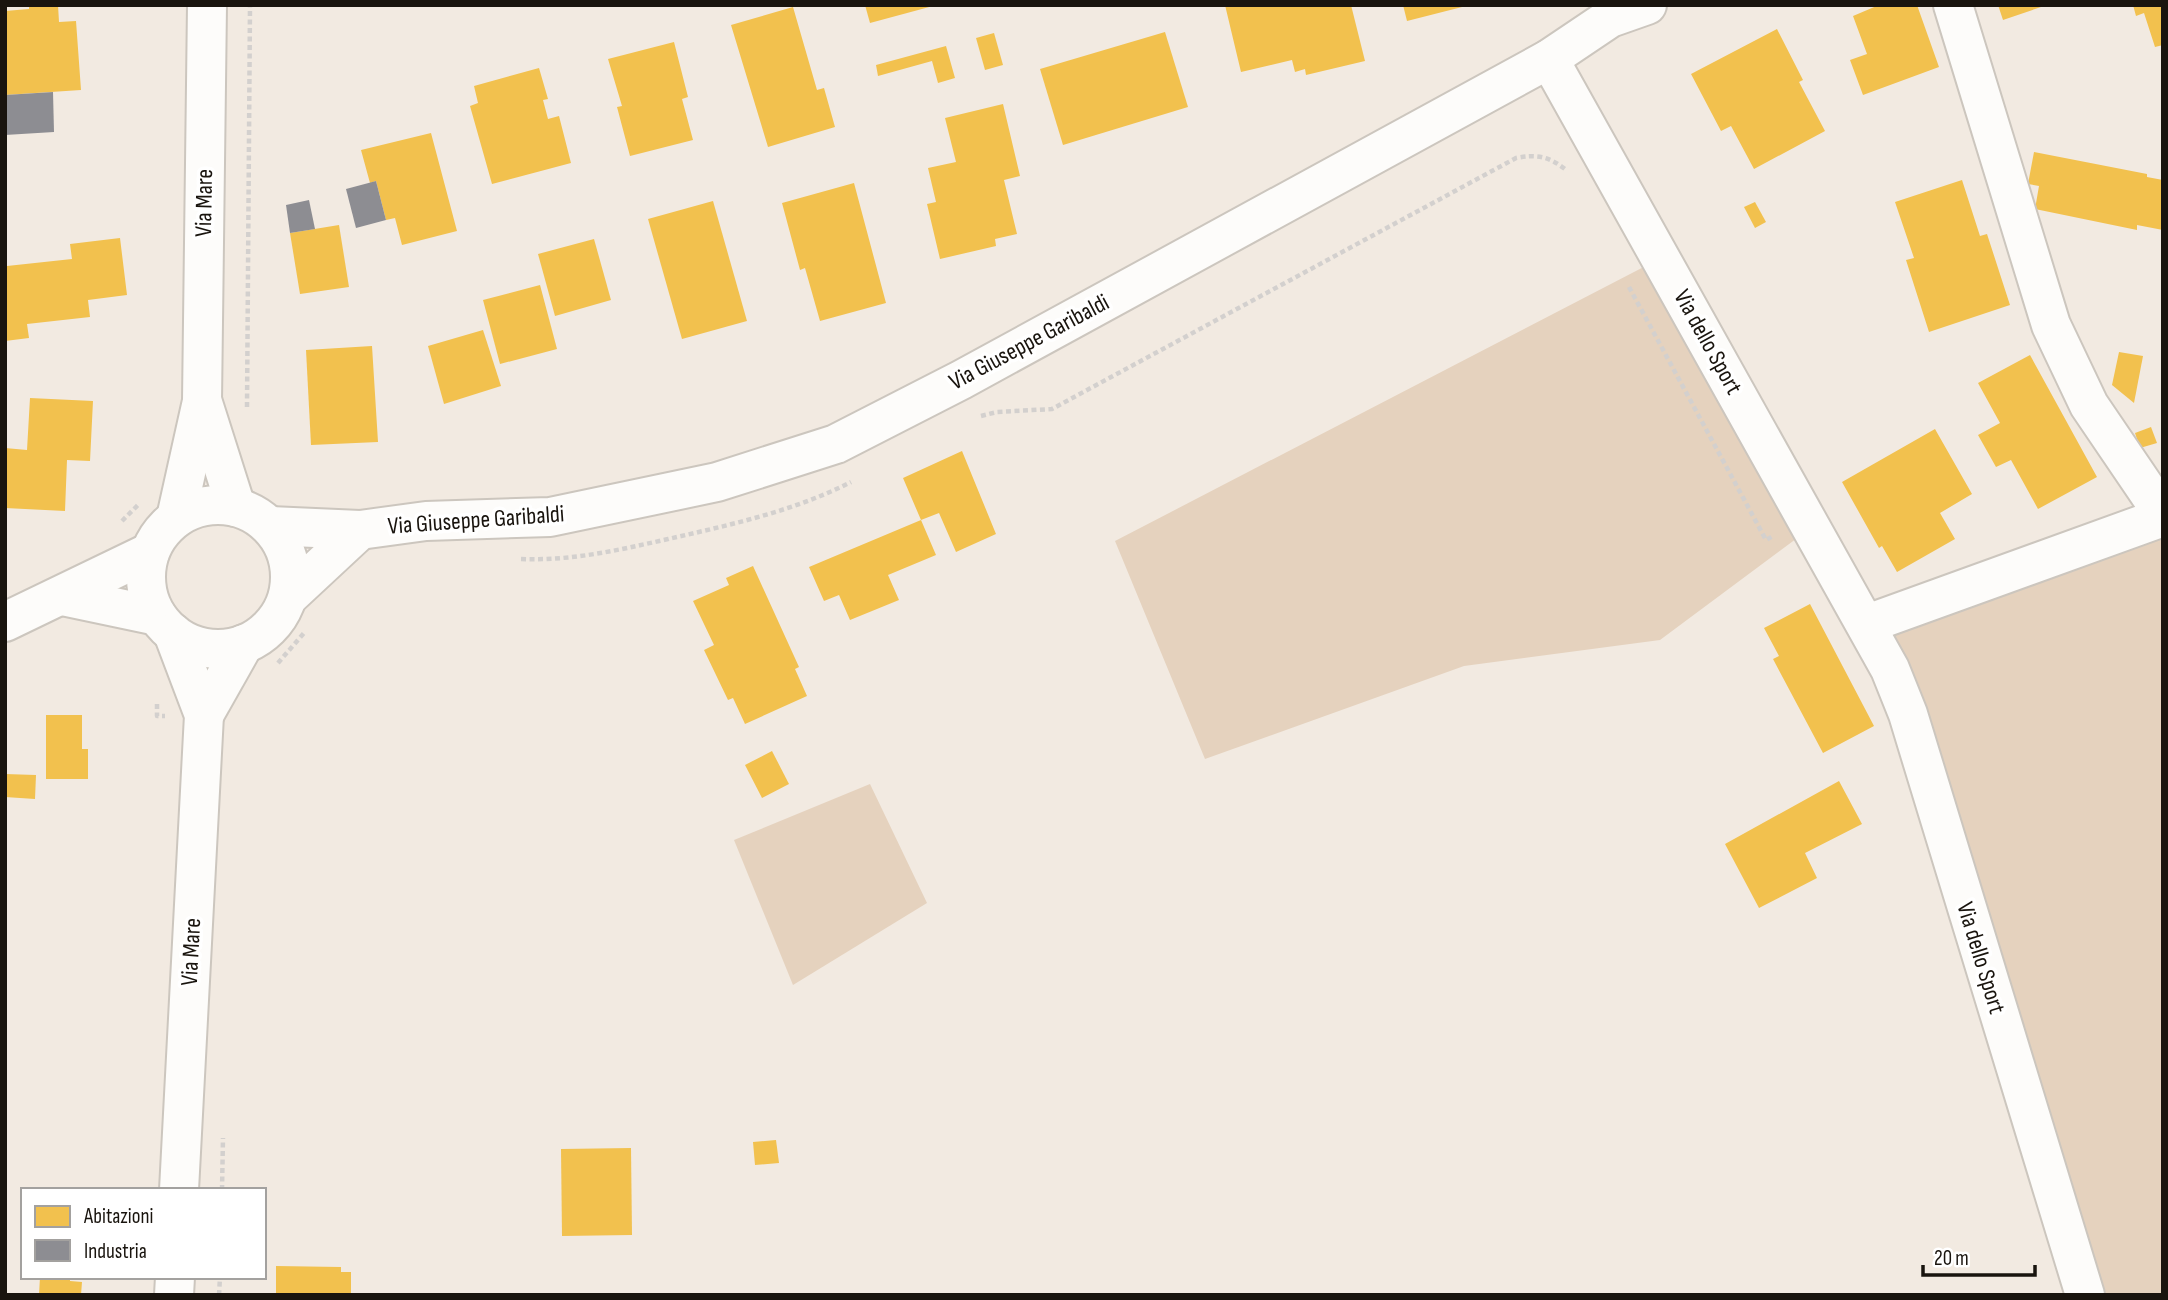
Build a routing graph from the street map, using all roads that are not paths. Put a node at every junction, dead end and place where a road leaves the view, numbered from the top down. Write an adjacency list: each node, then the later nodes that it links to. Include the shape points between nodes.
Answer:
1 (208, 5): 6 (street, Via Mare)
2 (1647, 5): 4 (street, Via Giuseppe Garibaldi)
3 (1953, 5): 8 (street, via 2050,326 2090,405)
4 (1608, 11): 5 (street, Via Giuseppe Garibaldi)
5 (1549, 59): 11 (street, Via Giuseppe Garibaldi, via 836,444 717,482 550,517 426,521); 16 (street, Via dello Sport)
6 (202, 401): 7 (street, Via Mare); 9 (street, Via Mare)
7 (236, 507): 9 (street, via 195,508); 10 (street)
8 (2163, 516): 16 (street)
9 (176, 518): 12 (street, Via Mare)
10 (270, 526): 11 (street, Via Giuseppe Garibaldi); 14 (street, via 288,559)
11 (360, 530): 14 (street, Via Giuseppe Garibaldi)
12 (150, 552): 13 (street); 17 (street, Via Mare, via 149,596)
13 (62, 596): 15 (street); 17 (street)
14 (298, 612): 18 (street, Via Mare, via 278,618 264,633)
15 (5, 622)
16 (1867, 624): 21 (street, Via dello Sport, via 1908,714)
17 (165, 625): 18 (street, Via Mare, via 195,645); 19 (street, Via Mare)
18 (258, 657): 19 (street, Via Mare)
19 (204, 715): 20 (street, Via Mare)
20 (179, 1188)
21 (2085, 1295)

